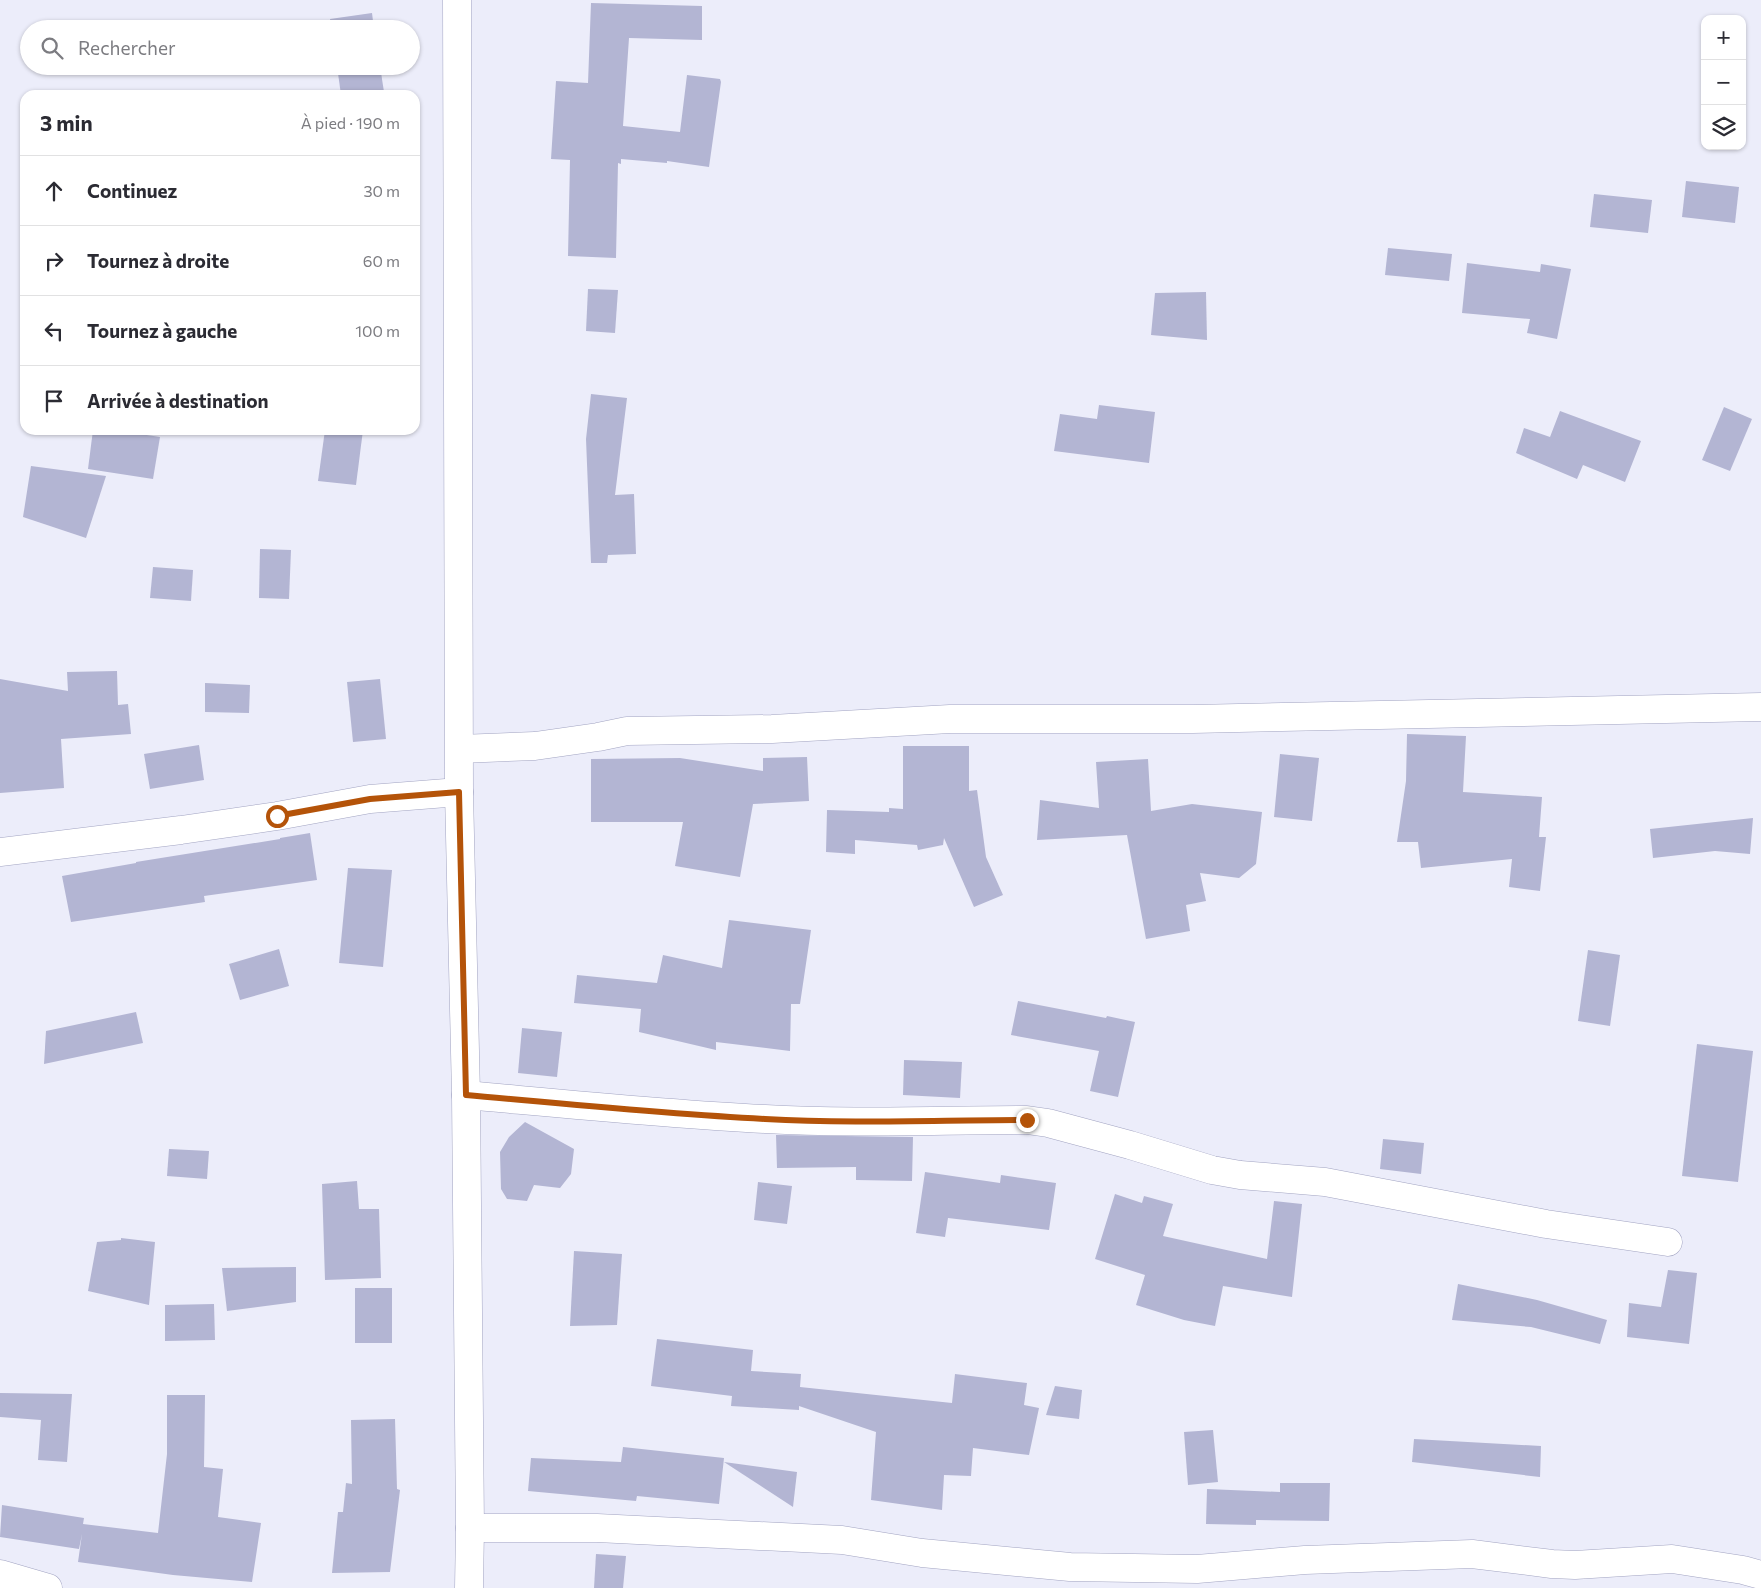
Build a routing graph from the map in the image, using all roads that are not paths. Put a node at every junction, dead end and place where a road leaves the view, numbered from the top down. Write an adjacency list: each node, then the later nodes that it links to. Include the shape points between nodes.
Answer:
1 (457, 0): 3 (street)
2 (1761, 708): 3 (street, via 1193,719 950,719 772,729 627,731 535,746)
3 (460, 749): 4 (street)
4 (459, 792): 5 (street, via 370,799 181,830); 6 (street)
5 (0, 852)
6 (466, 1095): 7 (street, via 766,1119 1027,1120 1130,1145 1212,1170 1325,1182 1546,1224); 8 (street)
7 (1668, 1242)
8 (470, 1528): 10 (street, via 597,1528 842,1540 922,1553 1070,1567 1197,1569 1305,1560 1472,1554 1575,1565 1672,1559); 12 (street)
9 (0, 1574): 11 (street)
10 (1761, 1575)
11 (48, 1588)
12 (469, 1588)

